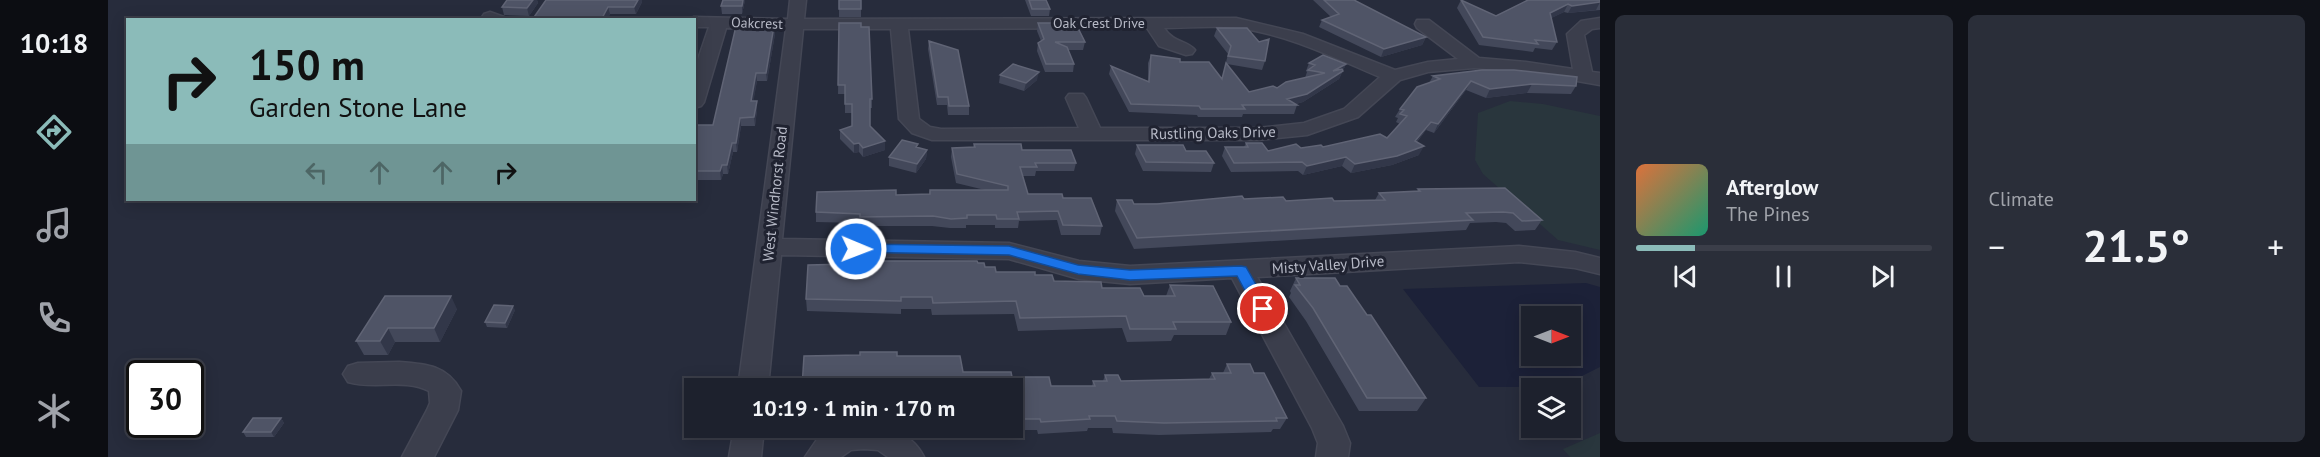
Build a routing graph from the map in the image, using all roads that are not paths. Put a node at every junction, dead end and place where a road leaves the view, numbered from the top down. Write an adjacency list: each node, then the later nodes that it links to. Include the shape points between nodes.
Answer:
1 (798, 0): 6 (street, West Windhorst Road)
2 (696, 22): 3 (street, Oakcrest)
3 (719, 22): 6 (street, Oakcrest); 13 (street, Oakcrest)
4 (1152, 23): 7 (street, Oak Crest Drive); 9 (street, via 1165,42); 11 (street, Oak Crest Drive, via 1270,27)
5 (1600, 23): 12 (street, via 1587,25 1575,34)
6 (794, 24): 7 (street, Oak Crest Drive); 16 (street, West Windhorst Road)
7 (899, 24): 15 (street, Rustling Oaks Drive, via 909,119 920,130 941,135)
8 (1423, 24): 10 (street)
9 (1186, 50)
10 (1474, 63): 11 (street, Rustling Oaks Drive, via 1428,67); 12 (street, Rustling Oaks Drive)
11 (1394, 76): 15 (street, Rustling Oaks Drive, via 1352,113 1307,129 1258,134)
12 (1592, 77)
13 (696, 96)
14 (1076, 98): 15 (street)
15 (1092, 134)
16 (769, 247): 18 (street, Misty Valley Drive, via 1009,251 1078,270 1130,275); 20 (street, West Windhorst Road)
17 (1600, 266): 18 (street, Misty Valley Drive, via 1519,254)
18 (1241, 271): 26 (street, via 1327,426 1334,443)
19 (358, 374): 22 (street, via 412,375 442,382 447,389 446,401)
20 (754, 378)
21 (748, 438): 23 (street)
22 (418, 457)
23 (746, 457)
24 (821, 457): 25 (street, via 834,444 862,435 892,442)
25 (908, 457)
26 (1332, 457)

